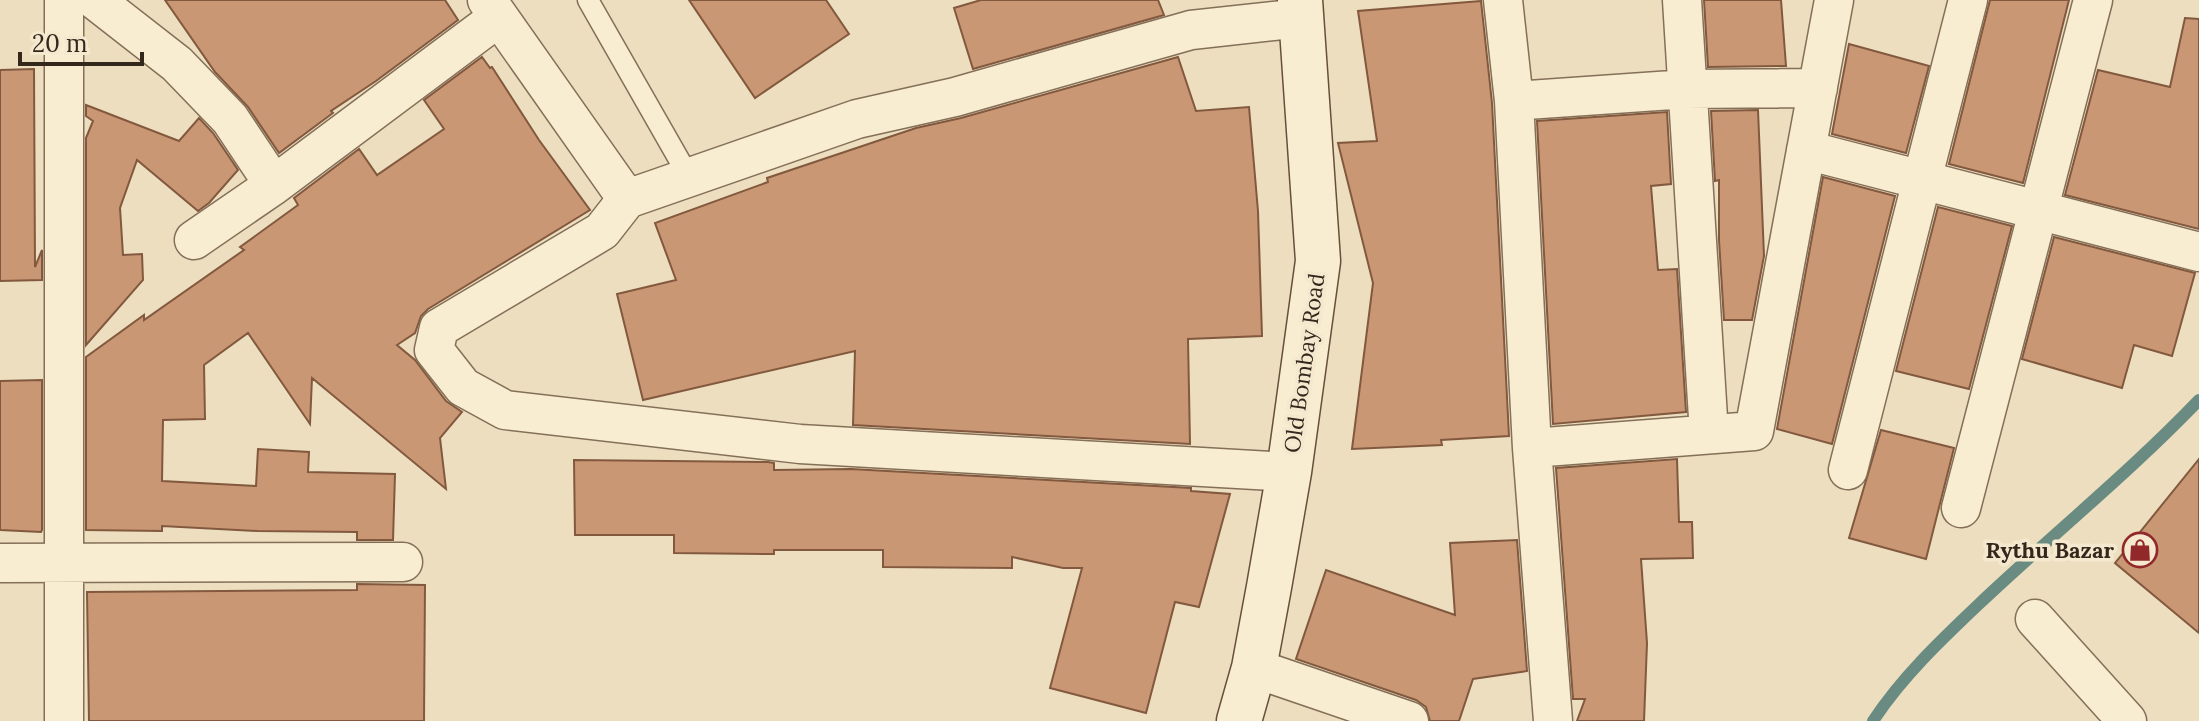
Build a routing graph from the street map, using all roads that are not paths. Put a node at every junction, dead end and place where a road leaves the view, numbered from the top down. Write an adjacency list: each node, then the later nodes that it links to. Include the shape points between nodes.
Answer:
1 (64, 0): 29 (street)
2 (95, 0): 17 (street, via 177,64 230,119)
3 (588, 0): 15 (lane)
4 (1503, 0): 13 (street)
5 (1682, 0): 12 (street)
6 (1834, 0): 11 (street)
7 (1968, 0): 16 (street)
8 (2093, 0): 19 (street)
9 (493, 9): 17 (street); 18 (street)
10 (1301, 9): 15 (street, via 1191,30 857,119); 25 (main road, Old Bombay Road, via 1318,261)
11 (1818, 88): 12 (street); 14 (street)
12 (1687, 89): 13 (street); 22 (street)
13 (1514, 101): 23 (street)
14 (1806, 150): 16 (street); 22 (street, via 1754,431)
15 (689, 177): 18 (street)
16 (1922, 180): 19 (street); 24 (street)
17 (274, 185): 20 (street)
18 (627, 199): 25 (street, via 602,231 439,328 434,350 463,387 505,410 800,444)
19 (2039, 209): 21 (street); 26 (street)
20 (194, 240)
21 (2199, 252)
22 (1709, 434): 23 (street)
23 (1532, 448): 35 (street)
24 (1848, 470)
25 (1289, 472): 31 (main road, Old Bombay Road)
26 (1961, 508)
27 (403, 562): 29 (street)
28 (0, 563): 29 (street)
29 (64, 565): 32 (street)
30 (2035, 619): 36 (street)
31 (1254, 668): 33 (main road, Old Bombay Road); 34 (street)
32 (64, 721)
33 (1239, 721)
34 (1409, 721)
35 (1553, 721)
36 (2127, 721)

